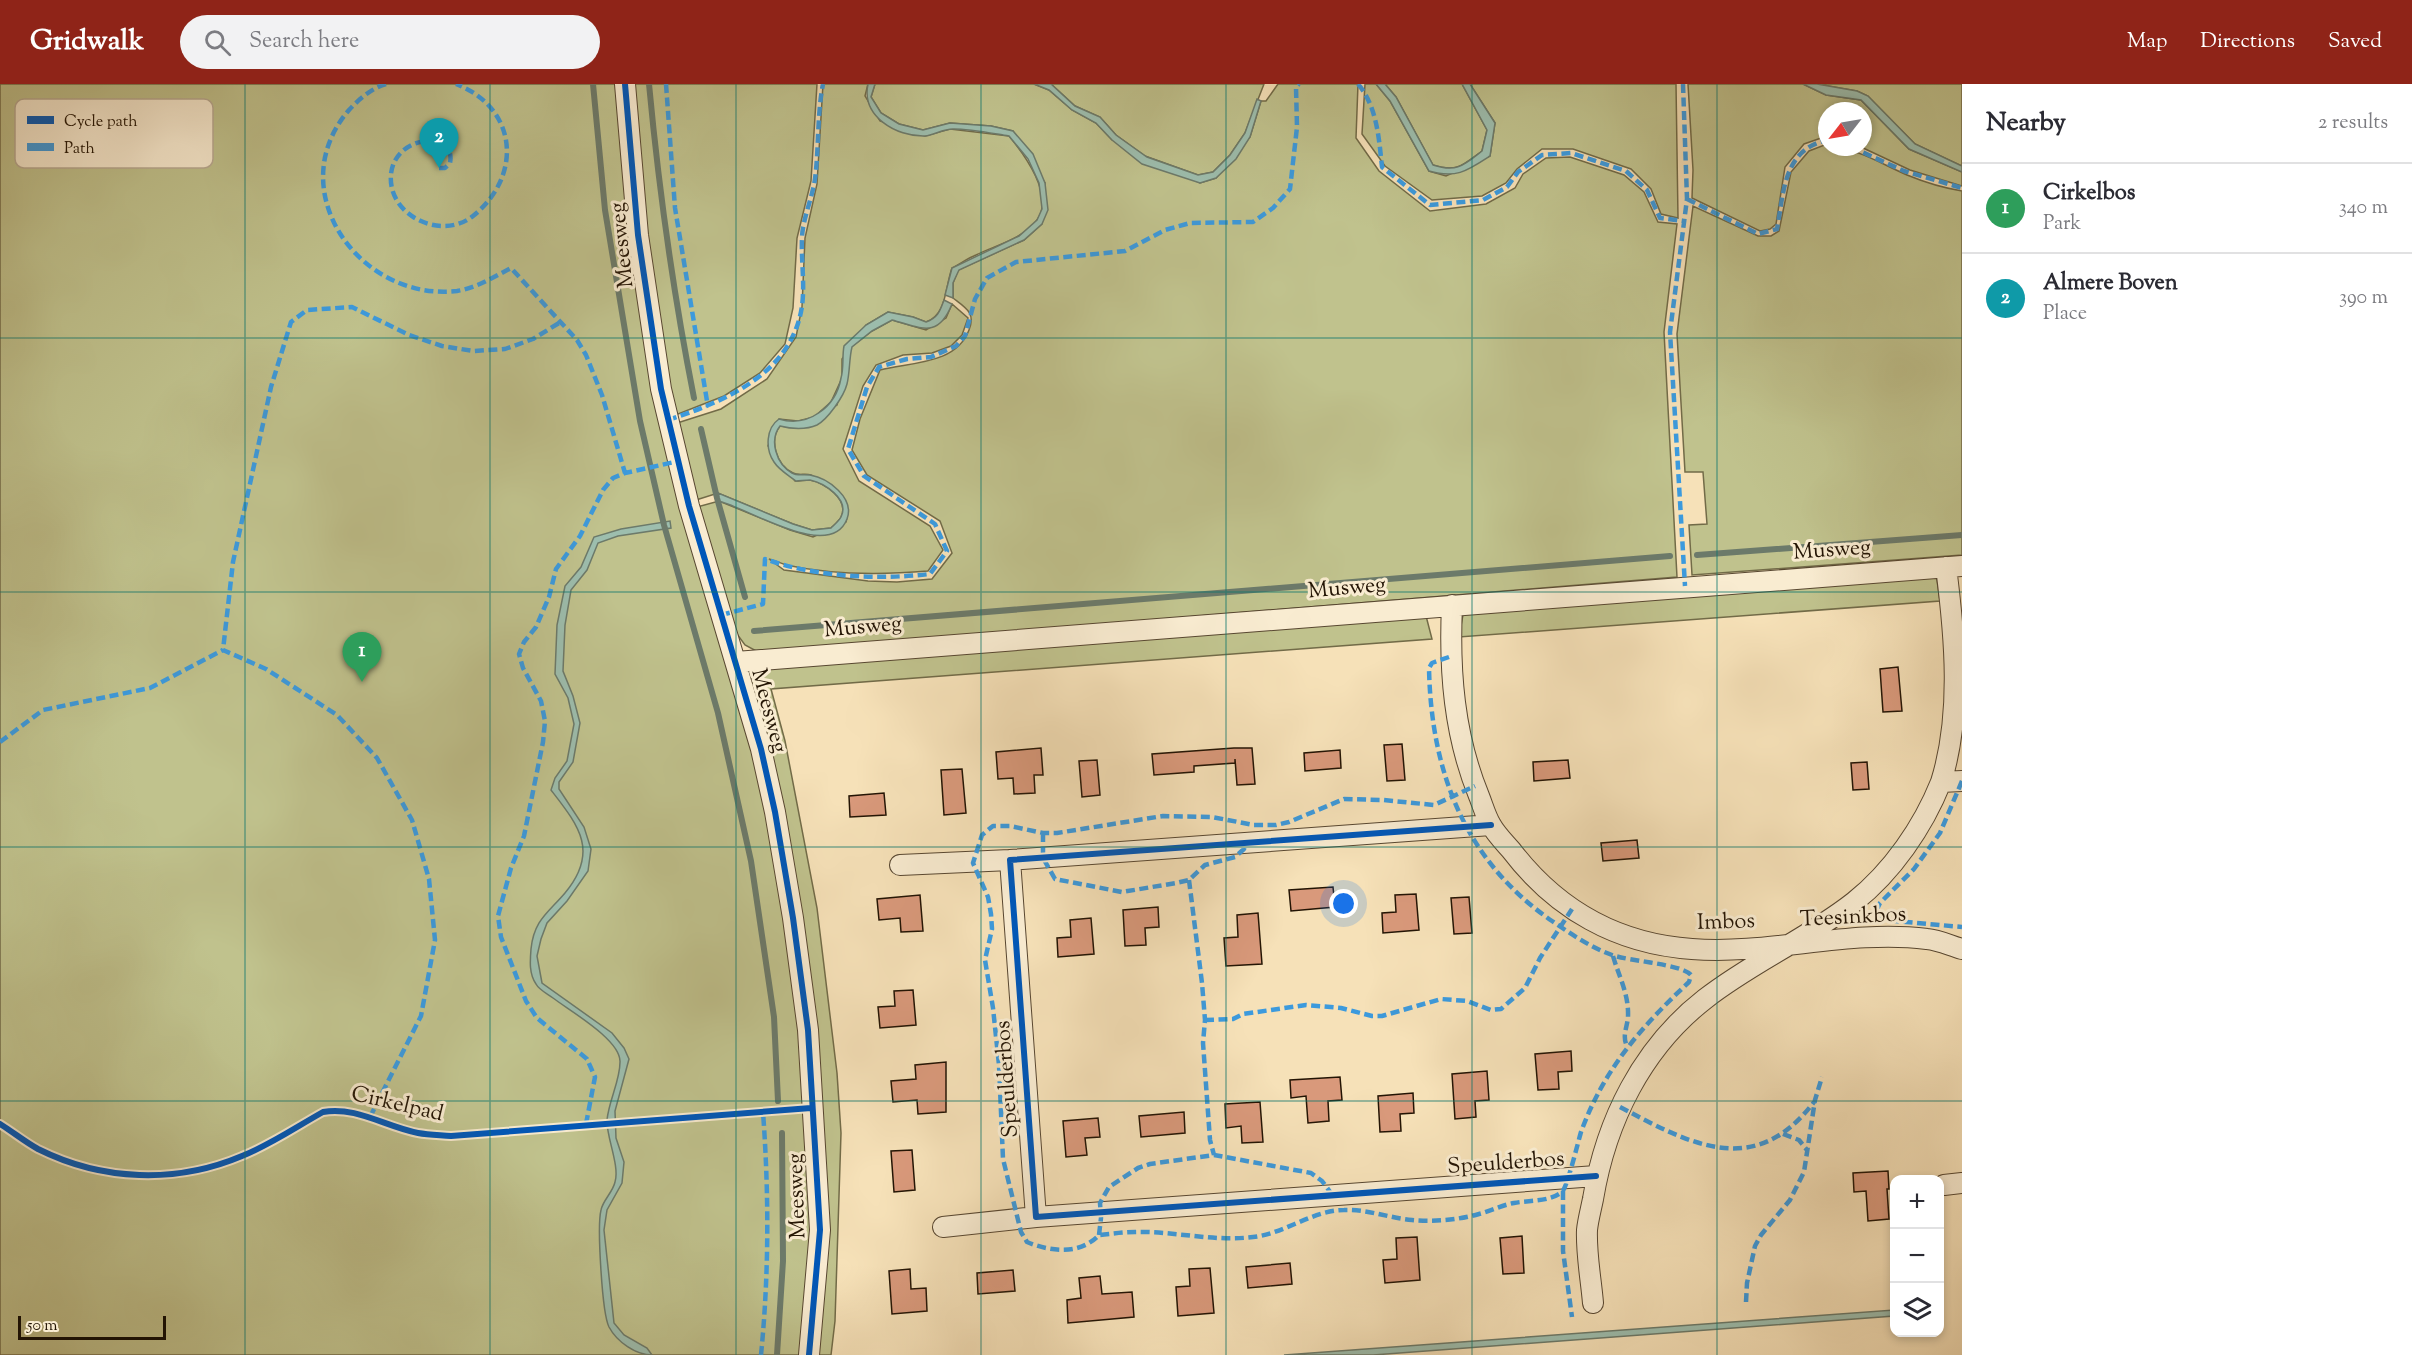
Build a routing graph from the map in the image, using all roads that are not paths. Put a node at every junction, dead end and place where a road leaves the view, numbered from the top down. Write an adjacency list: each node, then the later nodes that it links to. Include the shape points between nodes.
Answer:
1 (625, 84): 4 (street, Meesweg, via 638,235 661,389 692,516)
2 (1954, 566): 3 (street, Musweg); 6 (street, via 1957,700 1951,751)
3 (1452, 605): 4 (street, Musweg); 7 (street, Imbos, via 1449,657 1458,729 1469,772)
4 (736, 662): 16 (street, Meesweg, via 775,812 808,1030 820,1230)
5 (1962, 781): 6 (street)
6 (1941, 782): 10 (street, via 1912,837 1881,876 1855,902)
7 (1491, 825): 8 (street); 10 (street, Imbos, via 1550,894 1596,923 1623,934 1692,949)
8 (1010, 860): 9 (street); 13 (street, Speulderbos)
9 (900, 865)
10 (1791, 944): 11 (street, Teesinkbos, via 1874,937 1929,939); 12 (street, Teesinkbos, via 1706,999 1670,1030 1646,1060 1618,1111)
11 (1962, 949)
12 (1596, 1176): 13 (street, Speulderbos); 15 (street, Teesinkbos, via 1587,1231)
13 (1036, 1217): 14 (street, Speulderbos)
14 (943, 1227)
15 (1593, 1303)
16 (809, 1355)

